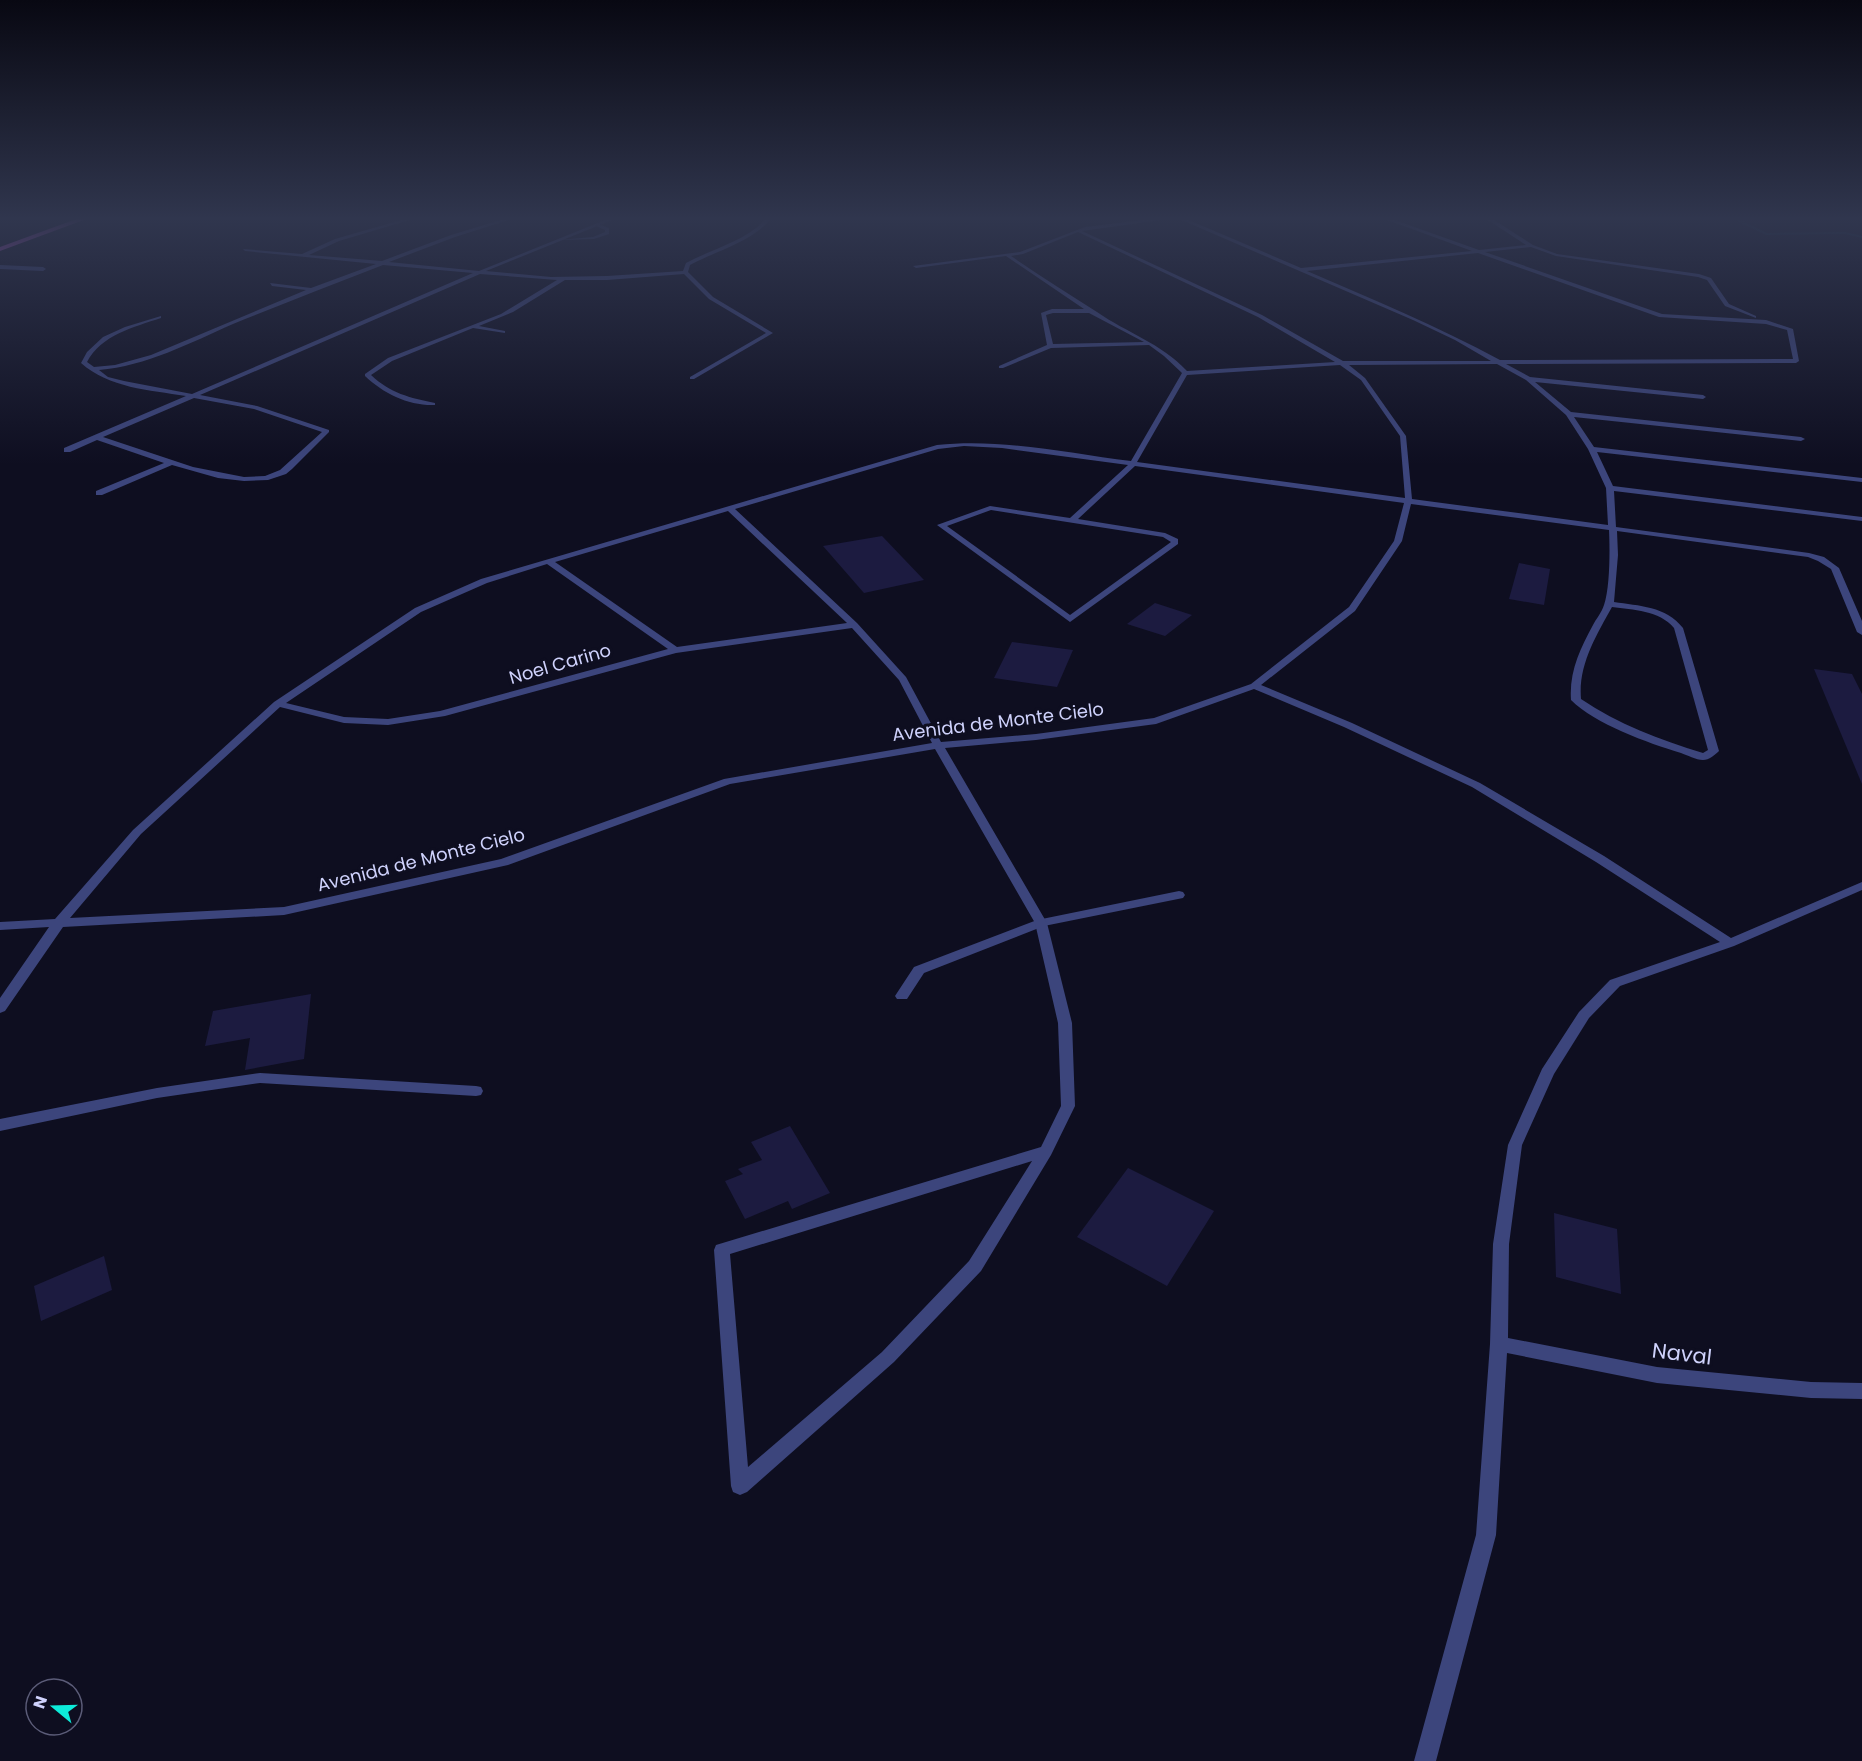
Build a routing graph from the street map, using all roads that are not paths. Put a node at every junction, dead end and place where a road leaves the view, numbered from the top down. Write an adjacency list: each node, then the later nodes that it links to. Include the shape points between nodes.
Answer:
1 (286, 300): 20 (street, via 153,356 115,367)
2 (414, 300): 24 (street)
3 (528, 300): 13 (street)
4 (715, 300): 22 (street, via 770,333)
5 (1075, 300): 10 (street)
6 (1226, 300): 18 (street, Avenida de Monte Cielo)
7 (1372, 300): 17 (street, via 1415,318)
8 (1616, 300): 12 (street, via 1661,316)
9 (1724, 300): 12 (street)
10 (1092, 311): 15 (street); 16 (street, via 1043,314)
11 (159, 317): 20 (street, via 100,342 84,363)
12 (1766, 322): 17 (street, via 1790,329 1796,361)
13 (474, 327): 14 (street); 26 (street, via 390,360 367,375 397,397)
14 (503, 332)
15 (1148, 344): 16 (street); 21 (street)
16 (1050, 346): 19 (street)
17 (1496, 361): 18 (street); 23 (street)
18 (1342, 363): 21 (street); 37 (street, Avenida de Monte Cielo, via 1364,379 1403,436)
19 (1000, 367)
20 (90, 369): 24 (street, via 123,383)
21 (1185, 373): 33 (street)
22 (692, 378)
23 (1528, 379): 25 (street); 27 (street)
24 (192, 395): 28 (street); 32 (street, via 255,407 327,431 282,473 257,478 213,475)
25 (1703, 397)
26 (433, 404)
27 (1569, 414): 29 (street); 30 (street)
28 (96, 437): 31 (street); 32 (street)
29 (1801, 439)
30 (1592, 449): 34 (street); 35 (street)
31 (67, 450)
32 (173, 462): 36 (street)
33 (1132, 465): 37 (street); 38 (street, via 964,444 937,447); 40 (street)
34 (1862, 480)
35 (1610, 488): 39 (street); 41 (street)
36 (99, 493)
37 (1408, 501): 41 (street); 47 (street, Avenida de Monte Cielo, via 1398,541 1352,609)
38 (730, 508): 42 (street); 44 (street)
39 (1862, 519)
40 (1073, 520): 40 (street, via 990,508 941,525 1070,619 1175,541 1165,535)
41 (1612, 527): 43 (street, via 1614,555); 45 (street, via 1821,559 1834,568)
42 (548, 561): 46 (street); 48 (street, via 484,581 418,610)
43 (1609, 604): 43 (street, via 1662,614 1674,621 1714,751 1704,757 1681,750 1592,711 1576,700 1574,687 1588,644)
44 (854, 625): 46 (street, Noel Carino); 49 (street, via 903,679)
45 (1862, 632)
46 (675, 650): 48 (street, Noel Carino, via 441,714 388,722 344,720)
47 (1254, 686): 49 (street, Avenida de Monte Cielo, via 1156,721); 55 (street, via 1476,785)
48 (278, 704): 53 (street, via 137,832)
49 (938, 745): 52 (street); 53 (street, Avenida de Monte Cielo, via 728,781 504,862 284,911)
50 (1862, 885): 55 (street)
51 (1179, 895): 52 (street)
52 (1041, 923): 56 (street, via 920,970); 60 (street, via 1065,1023 1068,1106)
53 (58, 924): 54 (street, Avenida de Monte Cielo); 57 (street)
54 (0, 926)
55 (1730, 943): 61 (street, via 1615,983 1584,1015 1547,1073 1515,1145 1501,1244)
56 (902, 996)
57 (0, 1008)
58 (476, 1091): 59 (street, via 260,1078 157,1093)
59 (0, 1125)
60 (1046, 1151): 60 (street, via 975,1266 888,1357 740,1486 722,1250)
61 (1499, 1344): 62 (street, Naval, via 1657,1375); 63 (street, via 1486,1535)
62 (1862, 1391)
63 (1425, 1761)

